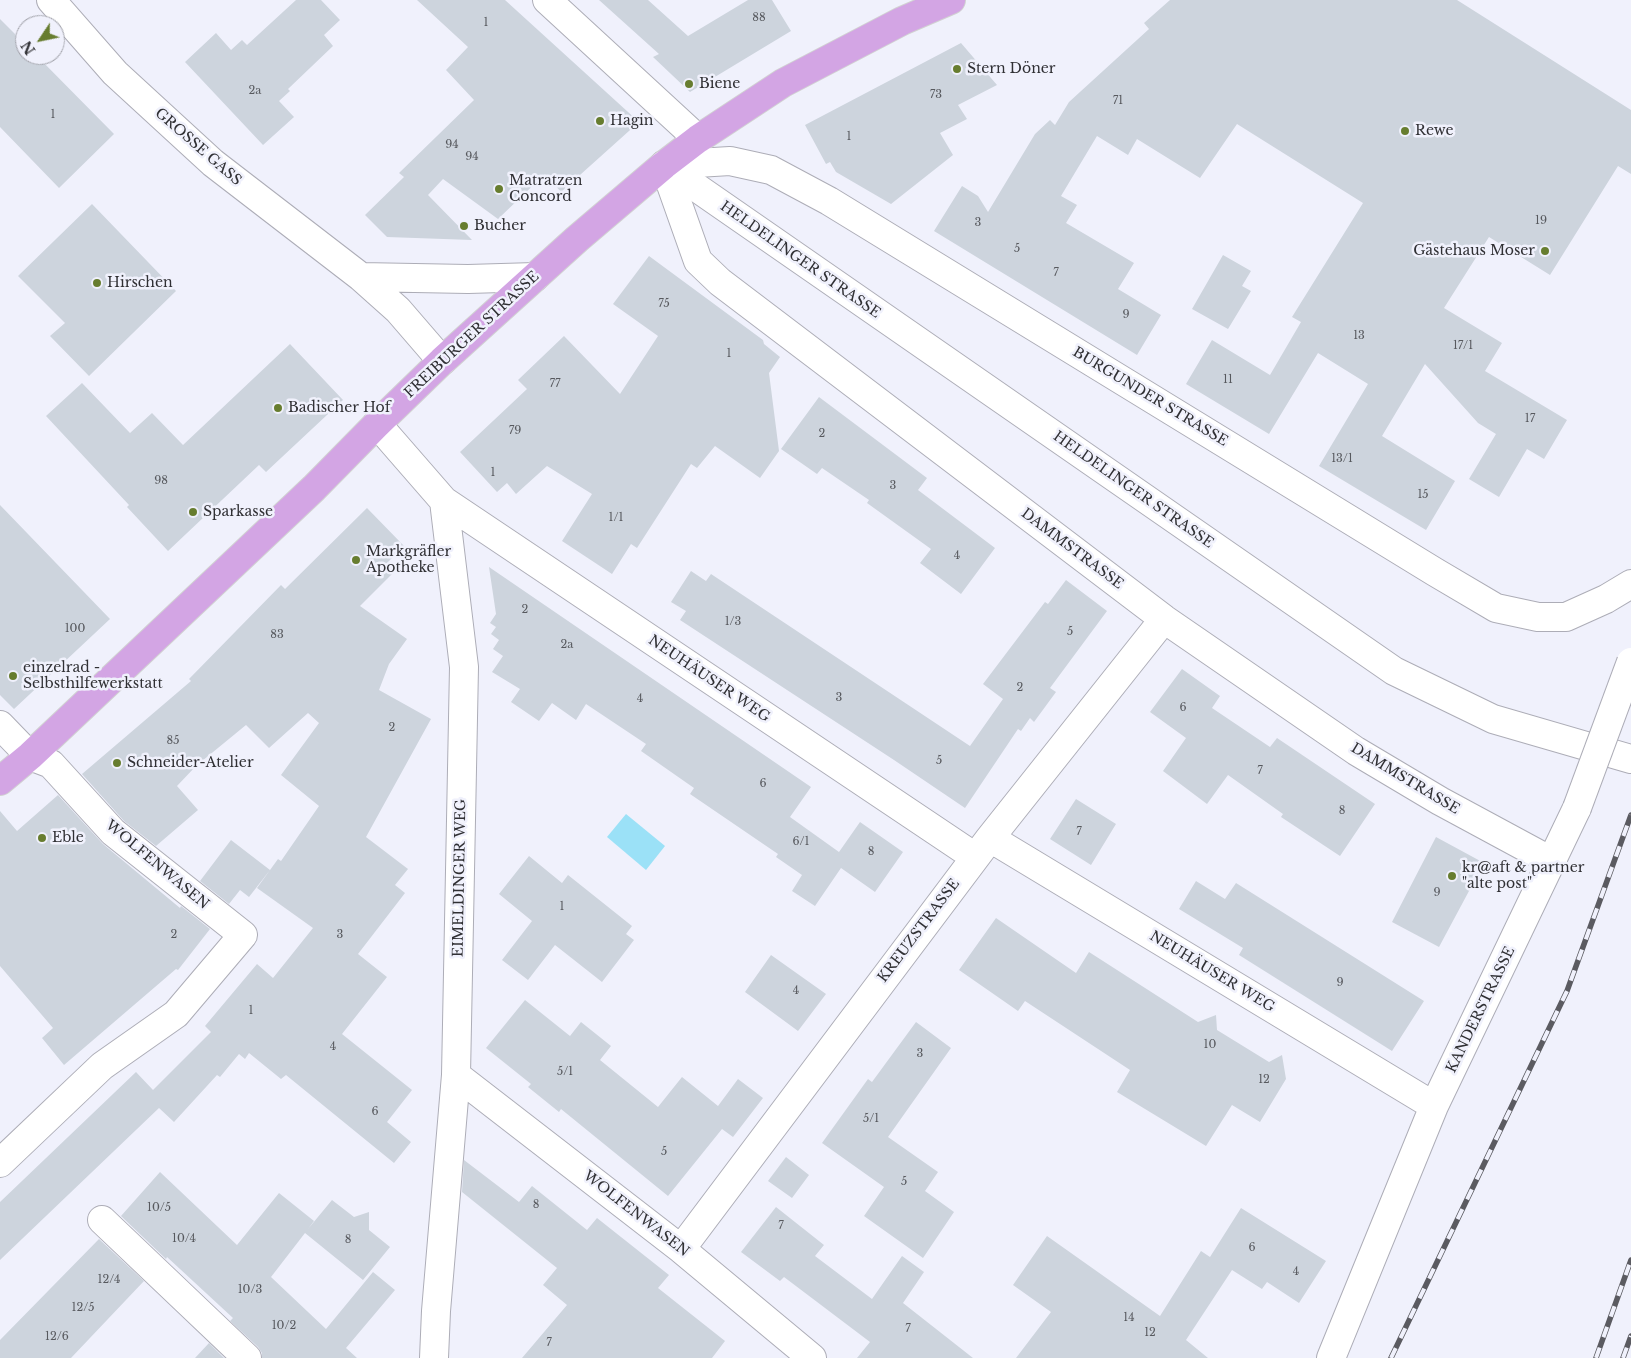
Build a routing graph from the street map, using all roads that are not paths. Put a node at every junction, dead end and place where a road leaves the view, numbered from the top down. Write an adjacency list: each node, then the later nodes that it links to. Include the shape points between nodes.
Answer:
1 (52, 0): 6 (street, GROSSE GASS, via 115,73 213,163)
2 (547, 0): 4 (street)
3 (951, 0): 4 (main road, FREIBURGER STRASSE, via 783,83)
4 (698, 139): 5 (main road, FREIBURGER STRASSE)
5 (664, 165): 7 (main road, FREIBURGER STRASSE); 11 (street, BURGUNDER STRASSE, via 730,162 772,170 829,200 1496,608 1538,617 1566,617); 12 (street, DAMMSTRASSE, via 698,261 720,282); 16 (street, HELDELINGER STRASSE, via 1394,671 1493,719)
6 (361, 277): 7 (street); 8 (street, GROSSE GASS, via 398,310)
7 (535, 277): 8 (main road, FREIBURGER STRASSE)
8 (442, 362): 9 (main road, FREIBURGER STRASSE)
9 (377, 424): 10 (street); 15 (main road, FREIBURGER STRASSE, via 314,488)
10 (444, 501): 18 (street, NEUHÄUSER WEG); 20 (street, EIMELDINGER WEG, via 464,667)
11 (1631, 584)
12 (1164, 619): 18 (street, KREUZSTRASSE); 19 (street, DAMMSTRASSE, via 1356,751)
13 (1631, 662): 19 (street, KANDERSTRASSE, bridge, via 1577,808)
14 (0, 725): 15 (street)
15 (30, 756): 17 (main road, FREIBURGER STRASSE); 22 (street, WOLFENWASEN, via 51,764 113,832 243,935 176,1014 102,1066)
16 (1631, 759)
17 (0, 781)
18 (982, 848): 21 (street, NEUHÄUSER WEG); 24 (street, KREUZSTRASSE)
19 (1553, 862): 21 (street, KANDERSTRASSE)
20 (456, 1075): 24 (street, WOLFENWASEN); 26 (street, EIMELDINGER WEG)
21 (1434, 1106): 28 (street, KANDERSTRASSE)
22 (0, 1162)
23 (102, 1220): 25 (street)
24 (681, 1249): 27 (street, WOLFENWASEN)
25 (247, 1358)
26 (434, 1358)
27 (812, 1358)
28 (1331, 1358)

